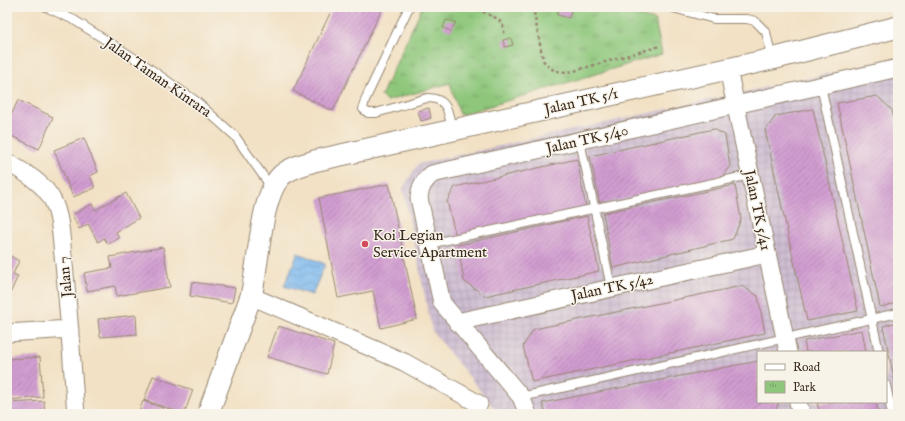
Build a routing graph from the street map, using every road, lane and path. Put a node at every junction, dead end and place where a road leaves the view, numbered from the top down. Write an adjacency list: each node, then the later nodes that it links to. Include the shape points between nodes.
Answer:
1 (46, 7): 18 (lane, Jalan Taman Kinrara, via 74,20 196,101 235,136)
2 (409, 7): 14 (lane, via 365,100 363,110 376,113 427,98 436,98 446,107)
3 (480, 7): 7 (path, via 481,11 501,22)
4 (533, 7): 8 (path, via 543,60 547,67 554,71 574,71)
5 (669, 7): 9 (lane, via 714,19 756,21 766,32)
6 (898, 27): 9 (street, Jalan TK 5/1)
7 (504, 34)
8 (660, 46)
9 (772, 59): 11 (street, Jalan TK 5/1)
10 (898, 68): 12 (street, Jalan TK 5/40)
11 (728, 69): 13 (street, Jalan TK 5/41); 14 (street, Jalan TK 5/1)
12 (821, 86): 13 (street, Jalan TK 5/40); 25 (lane)
13 (735, 105): 15 (street, Jalan TK 5/40); 17 (street, Jalan TK 5/41)
14 (452, 130): 18 (street, Jalan TK 5/1, via 314,161 281,176)
15 (580, 141): 19 (lane); 20 (street, Jalan TK 5/40, via 432,174 424,181 419,191)
16 (7, 162): 27 (street, Jalan 7, via 44,188 53,201 59,220)
17 (750, 174): 19 (lane); 21 (street, Jalan TK 5/41)
18 (272, 188): 23 (street, via 265,209)
19 (595, 208): 20 (lane); 22 (lane)
20 (429, 244): 26 (street, Jalan TK 5/40, via 442,302)
21 (767, 254): 22 (street, Jalan TK 5/42); 29 (street, Jalan TK 5/41)
22 (612, 287): 26 (street, Jalan TK 5/42)
23 (251, 296): 34 (street, via 404,362); 36 (street)
24 (898, 313): 25 (lane)
25 (871, 318): 29 (lane); 30 (lane)
26 (456, 322): 32 (street, Jalan TK 5/40)
27 (70, 329): 28 (street); 35 (street, Jalan 7)
28 (7, 333)
29 (786, 344): 32 (lane)
30 (879, 351)
31 (887, 390): 39 (lane)
32 (521, 397): 37 (street, Jalan TK 5/40)
33 (798, 403): 38 (street)
34 (479, 404)
35 (76, 414)
36 (208, 414)
37 (528, 414)
38 (801, 414)
39 (892, 414)

